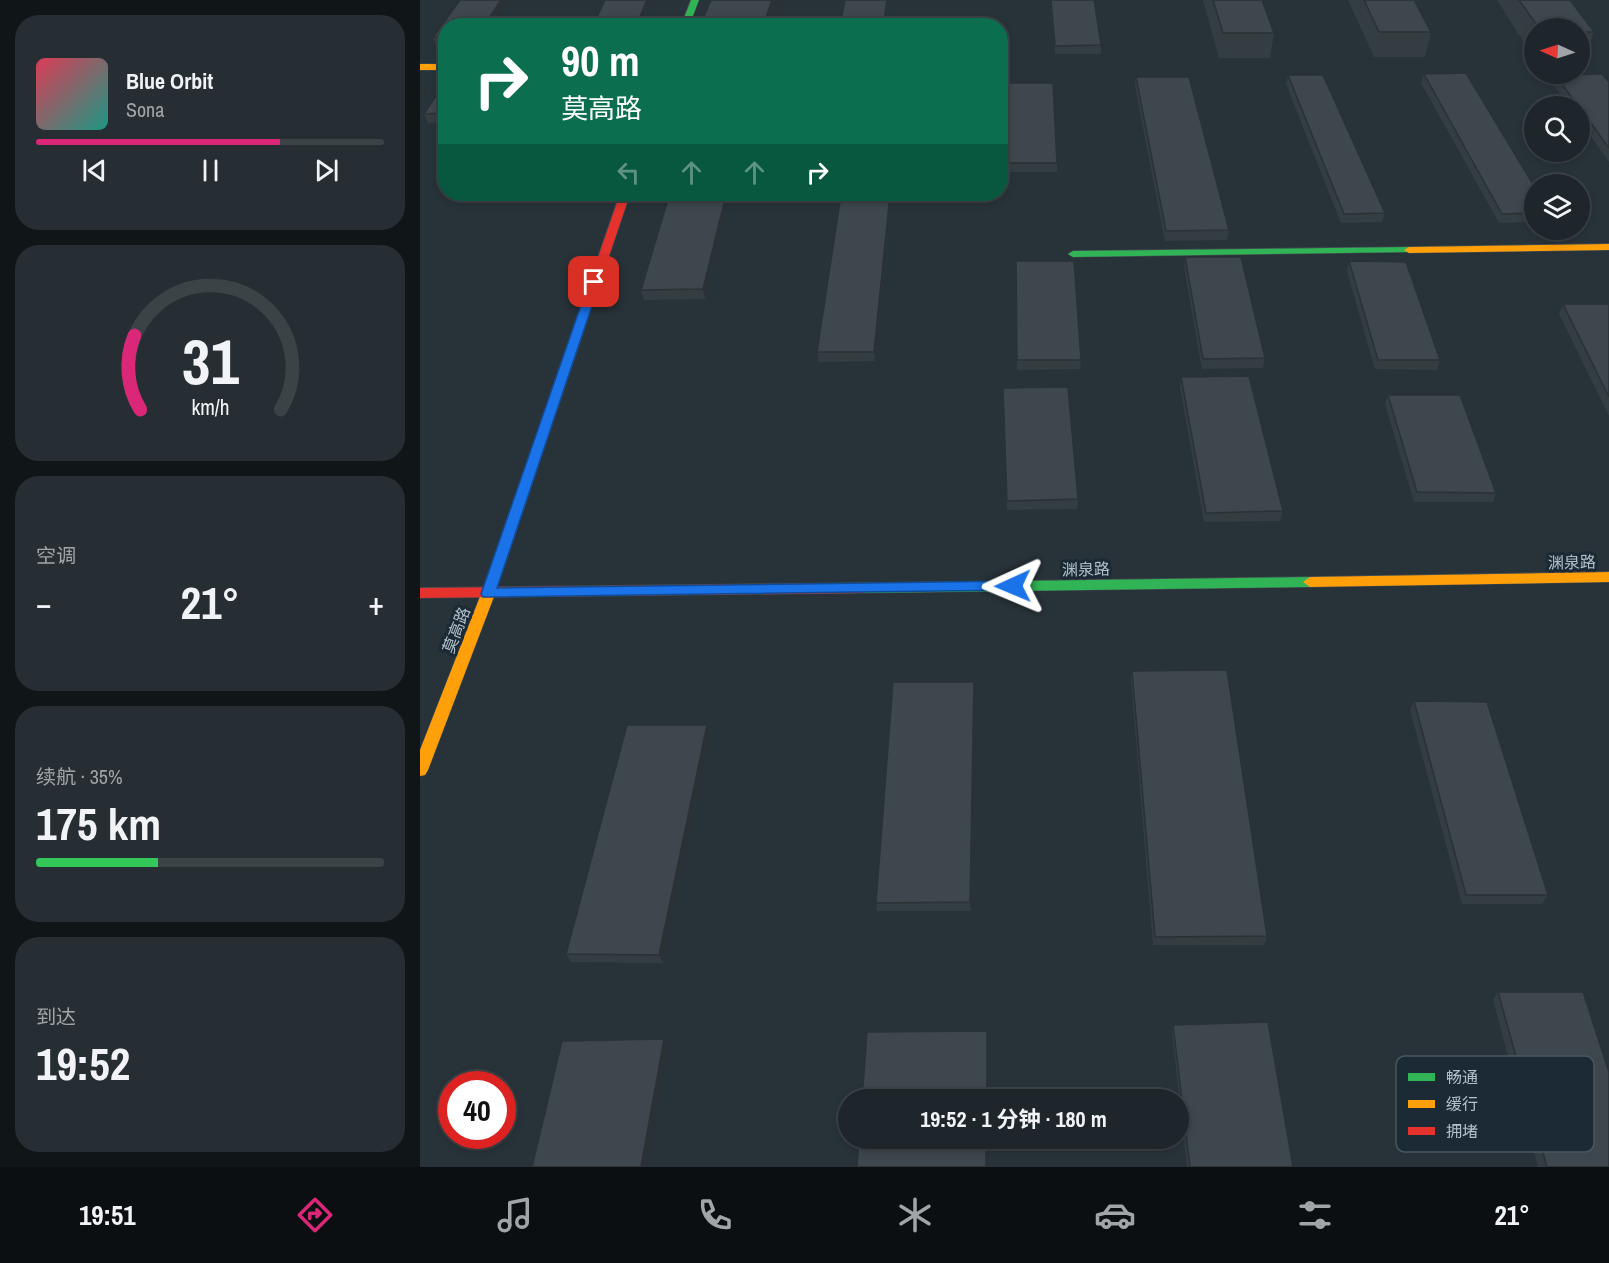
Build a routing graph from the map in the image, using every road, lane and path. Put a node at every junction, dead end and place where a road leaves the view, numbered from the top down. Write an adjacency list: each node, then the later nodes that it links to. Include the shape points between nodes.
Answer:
1 (695, 0): 2 (street)
2 (688, 18)
3 (438, 66): 4 (street)
4 (420, 67)
5 (623, 201): 10 (street, 莫高路)
6 (1609, 247): 7 (street)
7 (1073, 254)
8 (1609, 578): 10 (street, 渊泉路)
9 (420, 592): 10 (street, 渊泉路)
10 (488, 594): 11 (street, 莫高路)
11 (420, 770)

